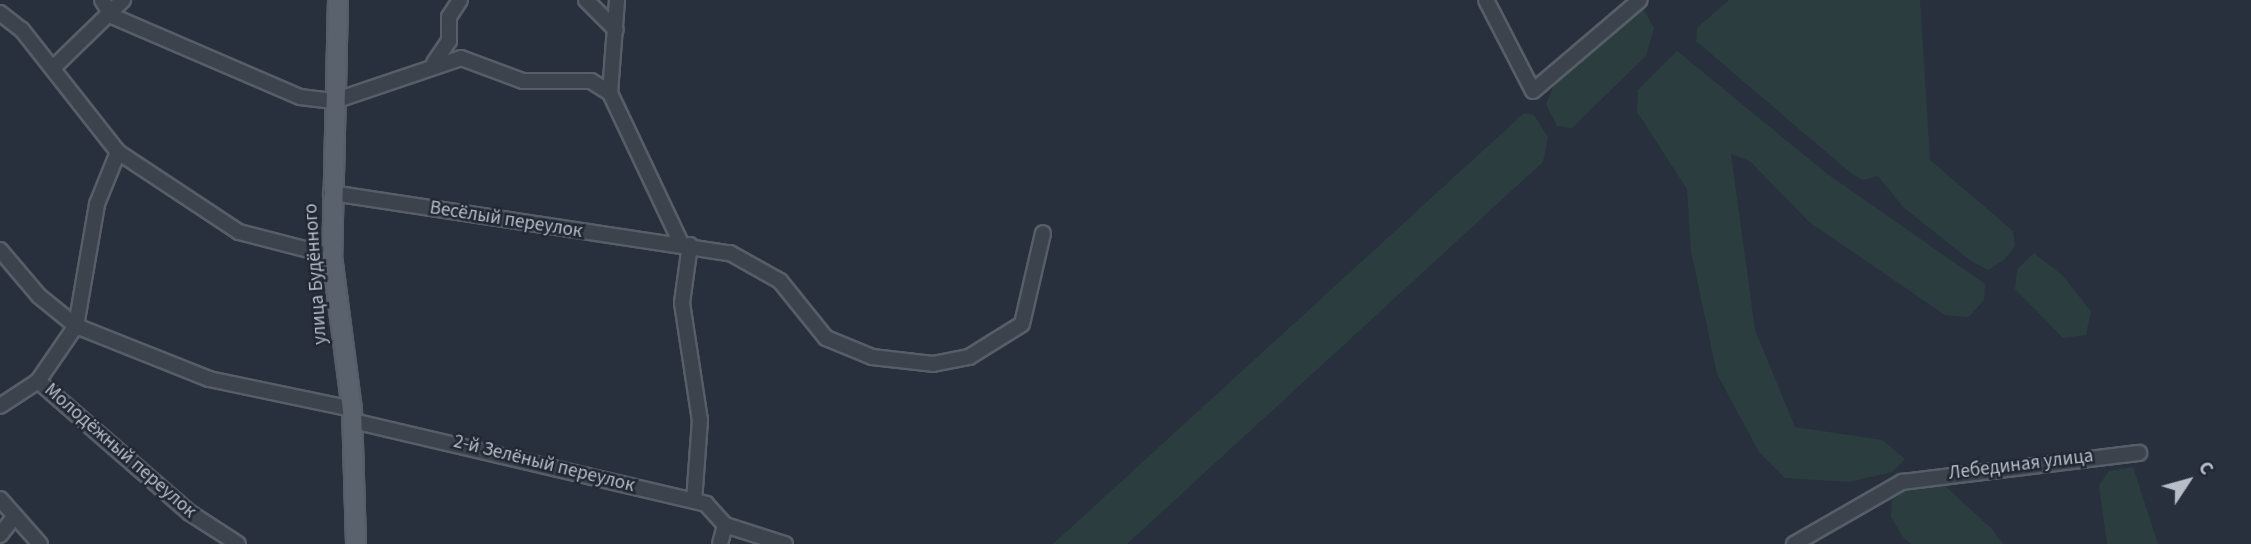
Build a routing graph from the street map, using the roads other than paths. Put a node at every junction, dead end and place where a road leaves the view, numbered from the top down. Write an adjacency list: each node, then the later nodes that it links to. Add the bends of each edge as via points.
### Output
1 (102, 0): 10 (street)
2 (123, 0): 10 (street)
3 (338, 0): 17 (main road, улица Будённого)
4 (460, 0): 13 (street, via 449,17 449,41)
5 (586, 0): 11 (street)
6 (617, 0): 11 (street)
7 (1486, 0): 8 (street, via 1533,91)
8 (1640, 0)
9 (0, 13): 14 (street)
10 (112, 16): 14 (street); 17 (street, via 267,88)
11 (616, 30): 12 (street)
12 (613, 56): 15 (street); 16 (street)
13 (434, 63): 15 (street, via 461,58 523,81); 17 (street)
14 (53, 68): 18 (street)
15 (586, 81): 16 (street)
16 (610, 93): 21 (street)
17 (334, 101): 19 (main road, улица Будённого)
18 (118, 152): 23 (street, via 239,232); 24 (street, via 97,204)
19 (331, 193): 21 (street, Весёлый переулок); 23 (main road, улица Будённого)
20 (1043, 233): 21 (street, Весёлый переулок, via 1023,324 969,357 933,364 873,356 826,338 796,300 752,261)
21 (686, 244): 30 (street, via 682,303 700,419)
22 (0, 250): 24 (street, 2-й Зелёный переулок, via 38,296)
23 (332, 256): 27 (main road, улица Будённого)
24 (76, 326): 25 (street); 27 (street, 2-й Зелёный переулок, via 209,379)
25 (38, 381): 26 (street); 35 (street, Молодёжный переулок, via 190,513)
26 (0, 406)
27 (353, 415): 30 (street, 2-й Зелёный переулок); 36 (main road, улица Будённого)
28 (2139, 453): 39 (street, Лебединая улица, via 1902,482)
29 (0, 499): 31 (street)
30 (694, 500): 32 (street, 2-й Зелёный переулок, via 714,509)
31 (15, 516): 33 (street); 34 (street)
32 (725, 524): 37 (street); 38 (street, 2-й Зелёный переулок)
33 (0, 535)
34 (40, 544)
35 (238, 544)
36 (356, 544)
37 (720, 544)
38 (785, 544)
39 (1794, 544)

